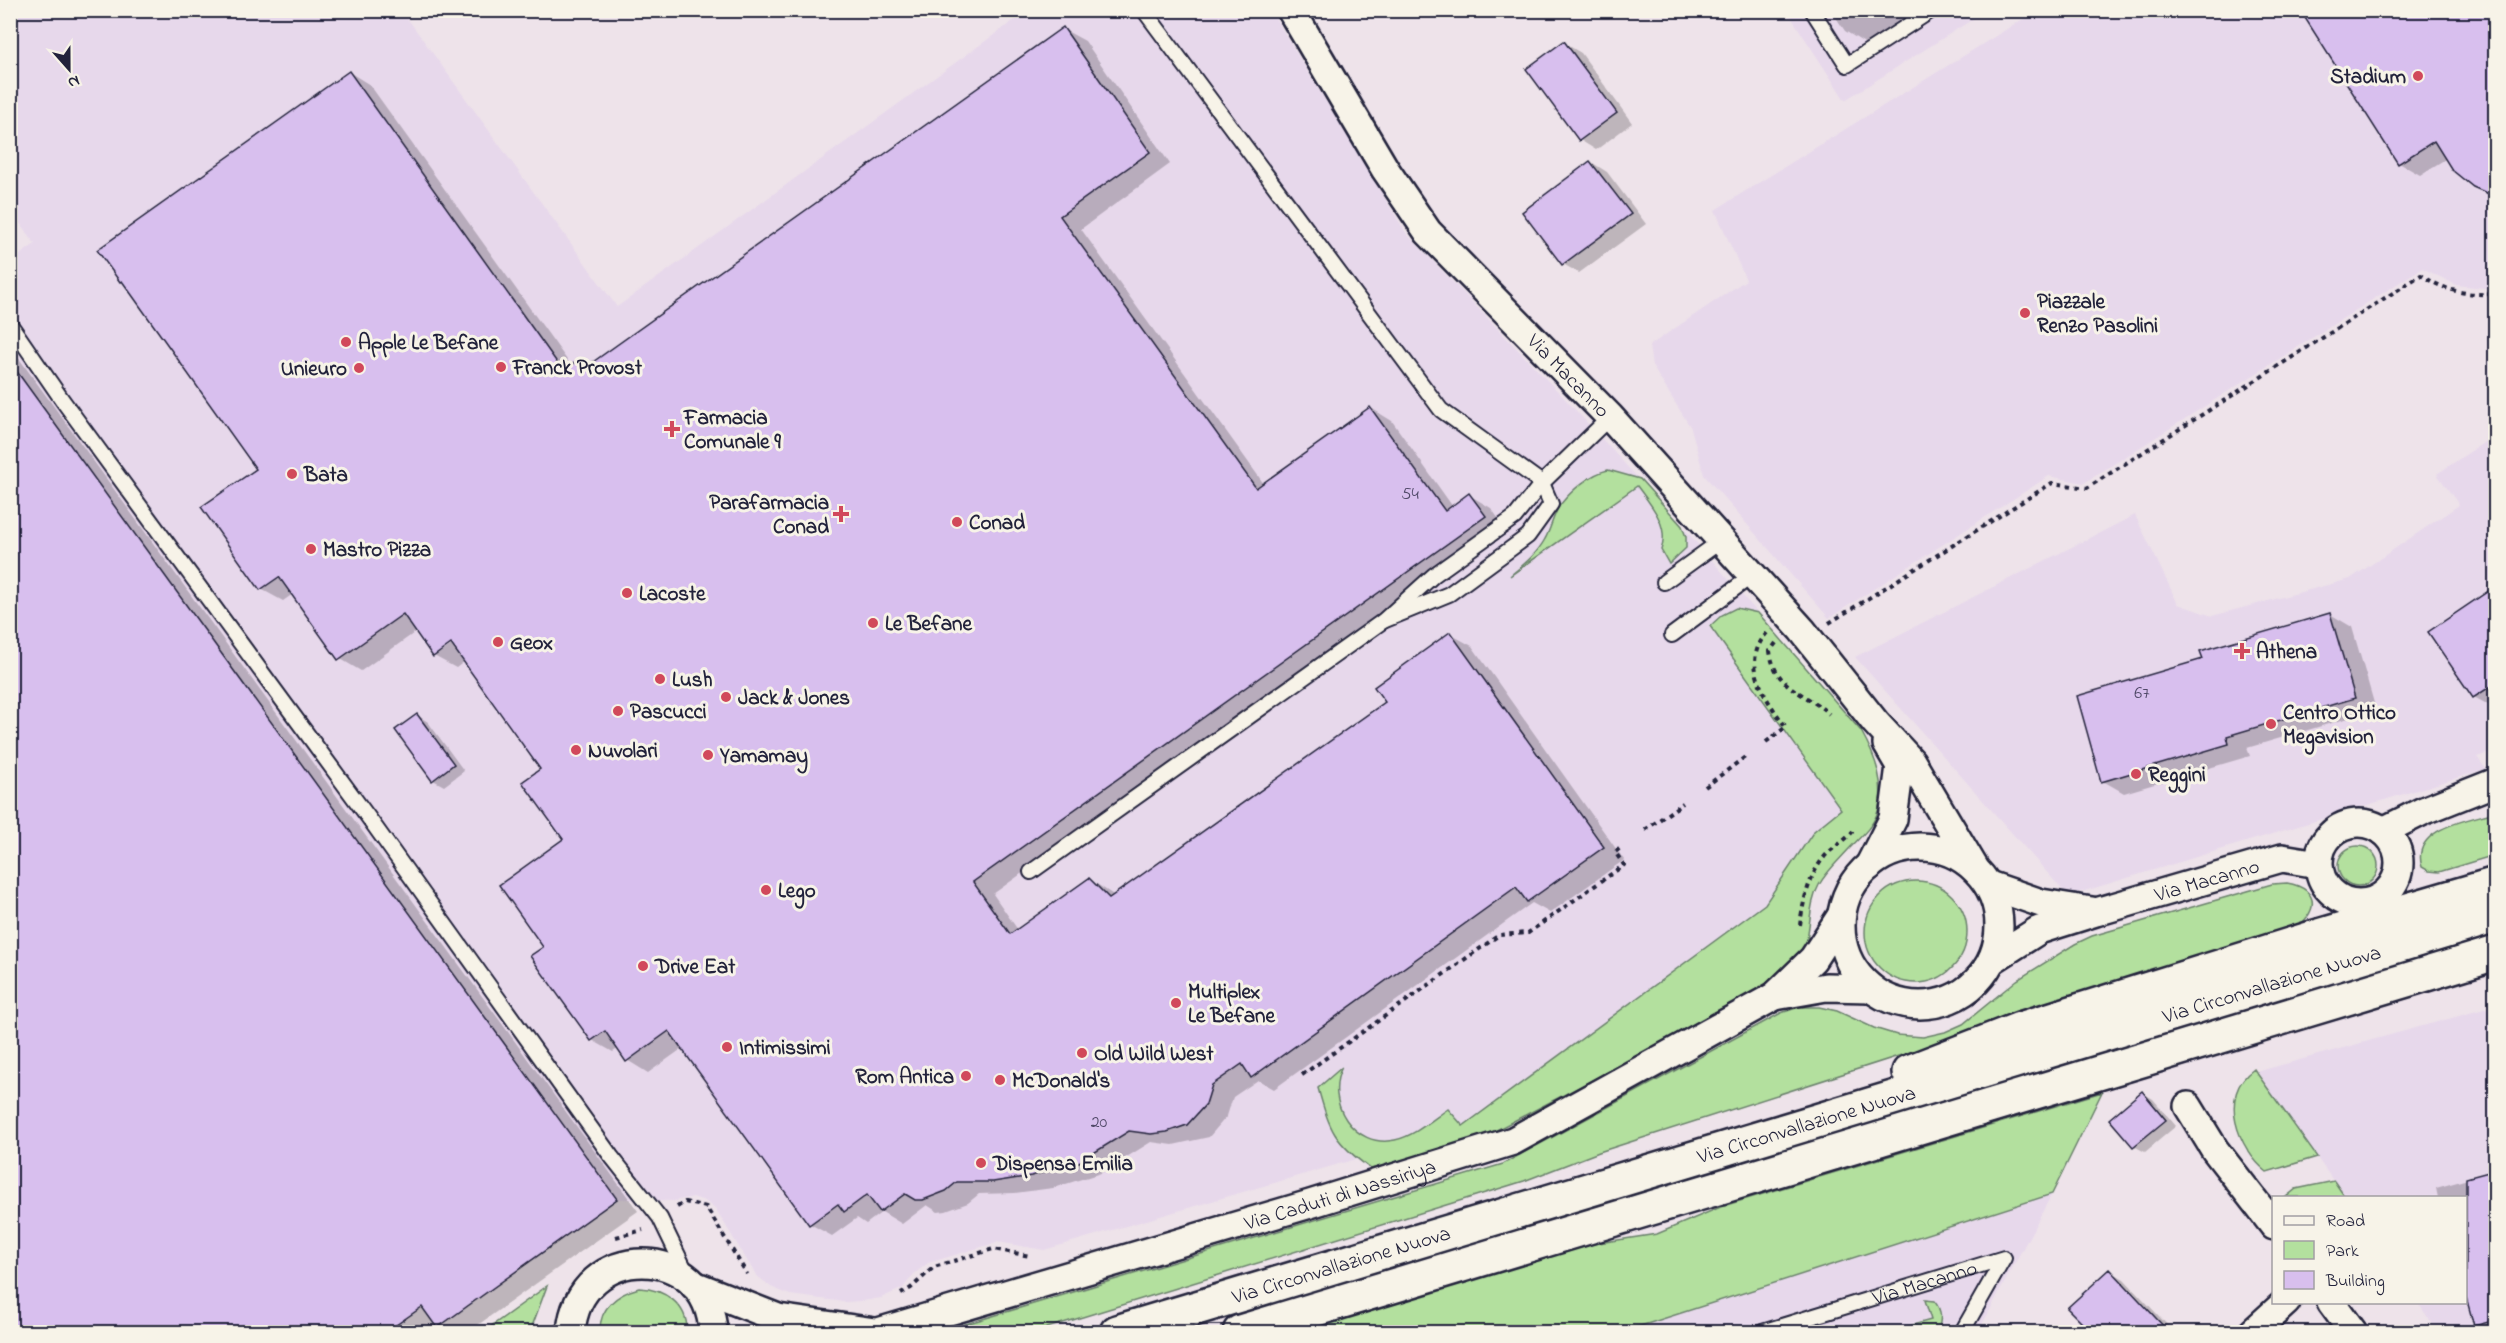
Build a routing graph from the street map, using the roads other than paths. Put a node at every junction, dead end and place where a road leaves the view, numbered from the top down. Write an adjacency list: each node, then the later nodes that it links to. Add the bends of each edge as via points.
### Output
1 (1291, 10): 6 (street, Via Macanno, via 1385,169 1428,232)
2 (1812, 10): 3 (lane, via 1846,65)
3 (1932, 10)
4 (1146, 13): 7 (lane, via 1441,410)
5 (10, 324): 37 (lane, via 611,1156 660,1218)
6 (1610, 417): 7 (lane); 8 (street, Via Macanno)
7 (1542, 483): 11 (lane, via 1515,517 1434,575); 11 (lane, via 1551,504 1528,536 1449,594)
8 (1722, 540): 9 (street, Via Macanno); 10 (lane)
9 (1753, 575): 12 (lane); 13 (street, Via Macanno)
10 (1664, 582)
11 (1383, 621): 18 (lane)
12 (1672, 635)
13 (1875, 722): 17 (street, Via Macanno, via 1900,766 1893,819); 20 (street, Via Macanno, via 1911,761)
14 (2496, 782): 15 (street)
15 (2383, 831): 16 (street, via 2372,825 2348,824 2327,838); 21 (street, via 2397,852 2399,864)
16 (2318, 864): 23 (street, via 2328,889); 24 (street, Via Macanno, via 2282,858)
17 (1869, 866): 20 (street, Via Macanno, via 1899,850 1931,848 1955,855); 25 (street, Via Macanno, via 1851,888)
18 (1031, 872)
19 (2496, 872): 21 (street, via 2425,892)
20 (1981, 876): 24 (street, Via Macanno, via 2041,903); 29 (street, Via Macanno, via 1996,903 1999,937)
21 (2394, 882): 23 (street, via 2366,903)
22 (2496, 884): 27 (main road)
23 (2339, 898): 27 (street, Via Circonvallazione Nuova, via 2328,919)
24 (2096, 912): 29 (street, Via Macanno, via 2039,930)
25 (1841, 916): 32 (street, Via Macanno, via 1843,944 1854,969); 33 (street, Via Caduti di Nassiriya, via 1813,959)
26 (2496, 916): 35 (main road, Via Circonvallazione Nuova)
27 (2309, 939): 35 (main road, via 2020,1029)
28 (2496, 953): 31 (main road, Via Circonvallazione Nuova)
29 (1992, 960): 32 (street, Via Macanno, via 1975,984 1948,1000 1917,1005 1889,999)
30 (2496, 972): 31 (main road)
31 (2404, 981): 44 (main road, Via Circonvallazione Nuova)
32 (1871, 988): 33 (street, Via Caduti di Nassiriya, via 1826,987)
33 (1775, 996): 42 (street, Via Caduti di Nassiriya, via 1513,1141)
34 (2188, 1106): 36 (street, via 2215,1150)
35 (1661, 1168): 43 (main road, Via Circonvallazione Nuova)
36 (2272, 1223)
37 (693, 1283): 40 (street, Via Caduti di Nassiriya, via 671,1268 654,1263 637,1262 611,1269 598,1277 582,1296); 41 (street, via 707,1306); 42 (street, Via Caduti di Nassiriya, via 778,1318)
38 (2284, 1304): 47 (street)
39 (2332, 1304): 48 (street)
40 (571, 1332)
41 (712, 1332)
42 (877, 1332)
43 (1116, 1332)
44 (1240, 1332)
45 (1762, 1332): 46 (lane, Via Macanno, via 2004,1258)
46 (1962, 1332)
47 (2253, 1332)
48 (2353, 1332)

